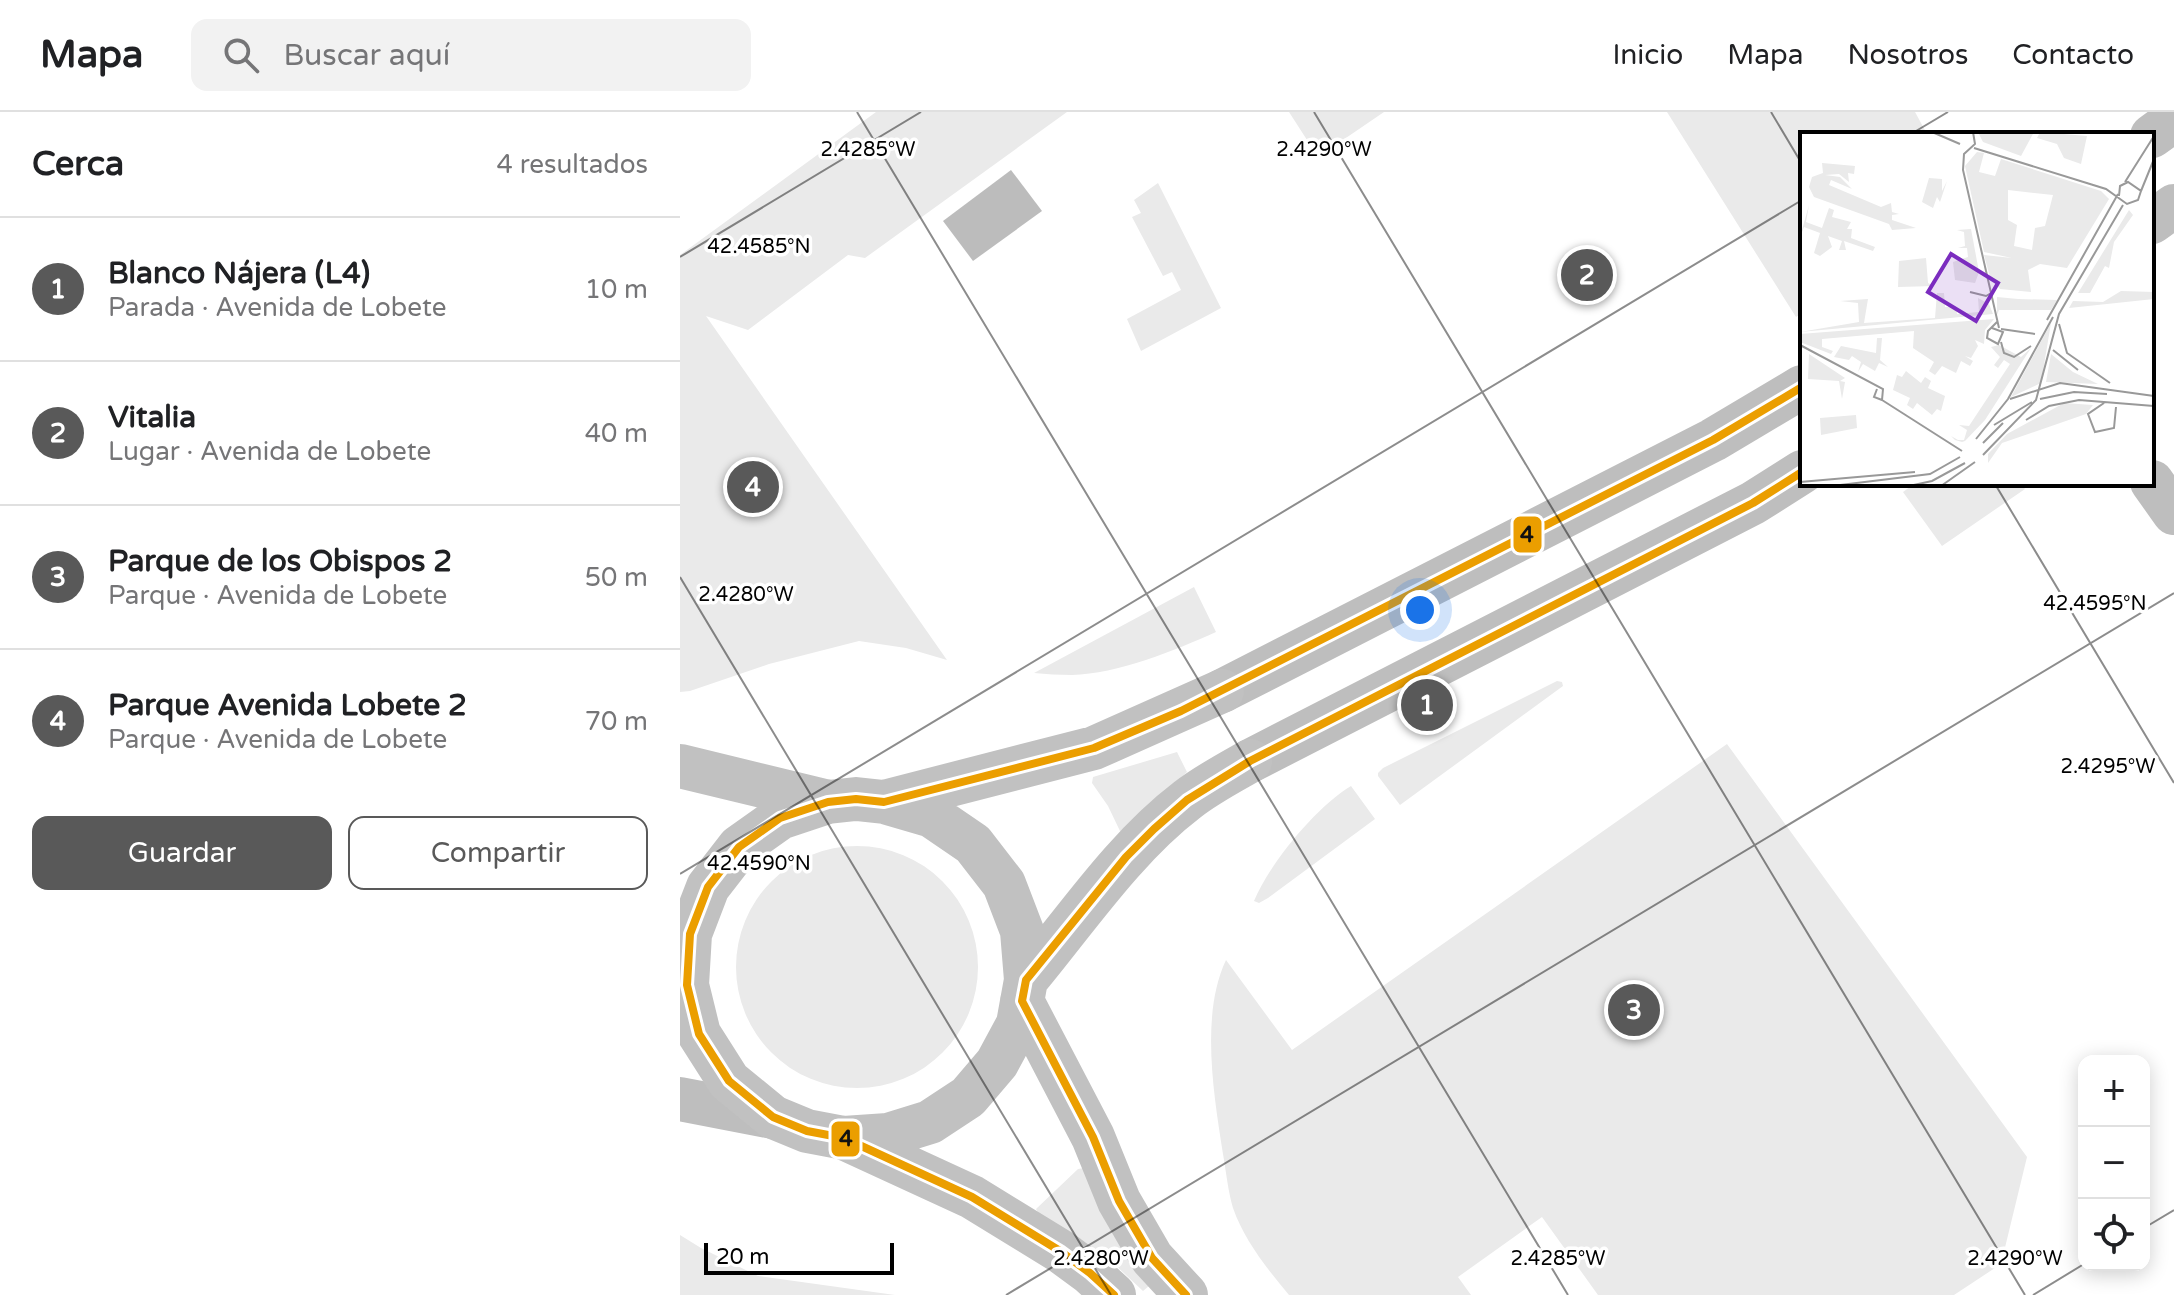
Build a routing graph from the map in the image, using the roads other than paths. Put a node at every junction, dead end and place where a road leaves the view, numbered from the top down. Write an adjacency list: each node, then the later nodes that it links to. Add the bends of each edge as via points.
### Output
1 (2174, 120): 2 (street)
2 (2154, 135)
3 (2174, 206): 4 (street)
4 (2154, 221)
5 (1800, 388): 9 (street, via 1713,440)
6 (1800, 473): 10 (street, via 1753,503)
7 (2154, 485): 8 (street)
8 (2174, 513)
9 (1222, 691): 13 (main road, via 1094,748)
10 (1250, 761): 15 (main road, via 1187,800 1126,857)
11 (680, 766): 12 (main road)
12 (828, 802): 13 (main road); 14 (main road, via 780,818 739,847)
13 (884, 802): 15 (main road, via 932,816 973,844 1004,884 1022,931)
14 (694, 897): 16 (main road, via 687,985)
15 (1024, 991): 19 (main road, via 1018,1024 997,1063 968,1097 930,1122 888,1135); 21 (main road, via 1119,1201 1152,1258)
16 (690, 1019): 18 (main road, via 729,1081)
17 (680, 1099): 18 (street)
18 (773, 1117): 19 (main road)
19 (844, 1138): 20 (main road, via 972,1197 1060,1251)
20 (1114, 1295)
21 (1186, 1295)

